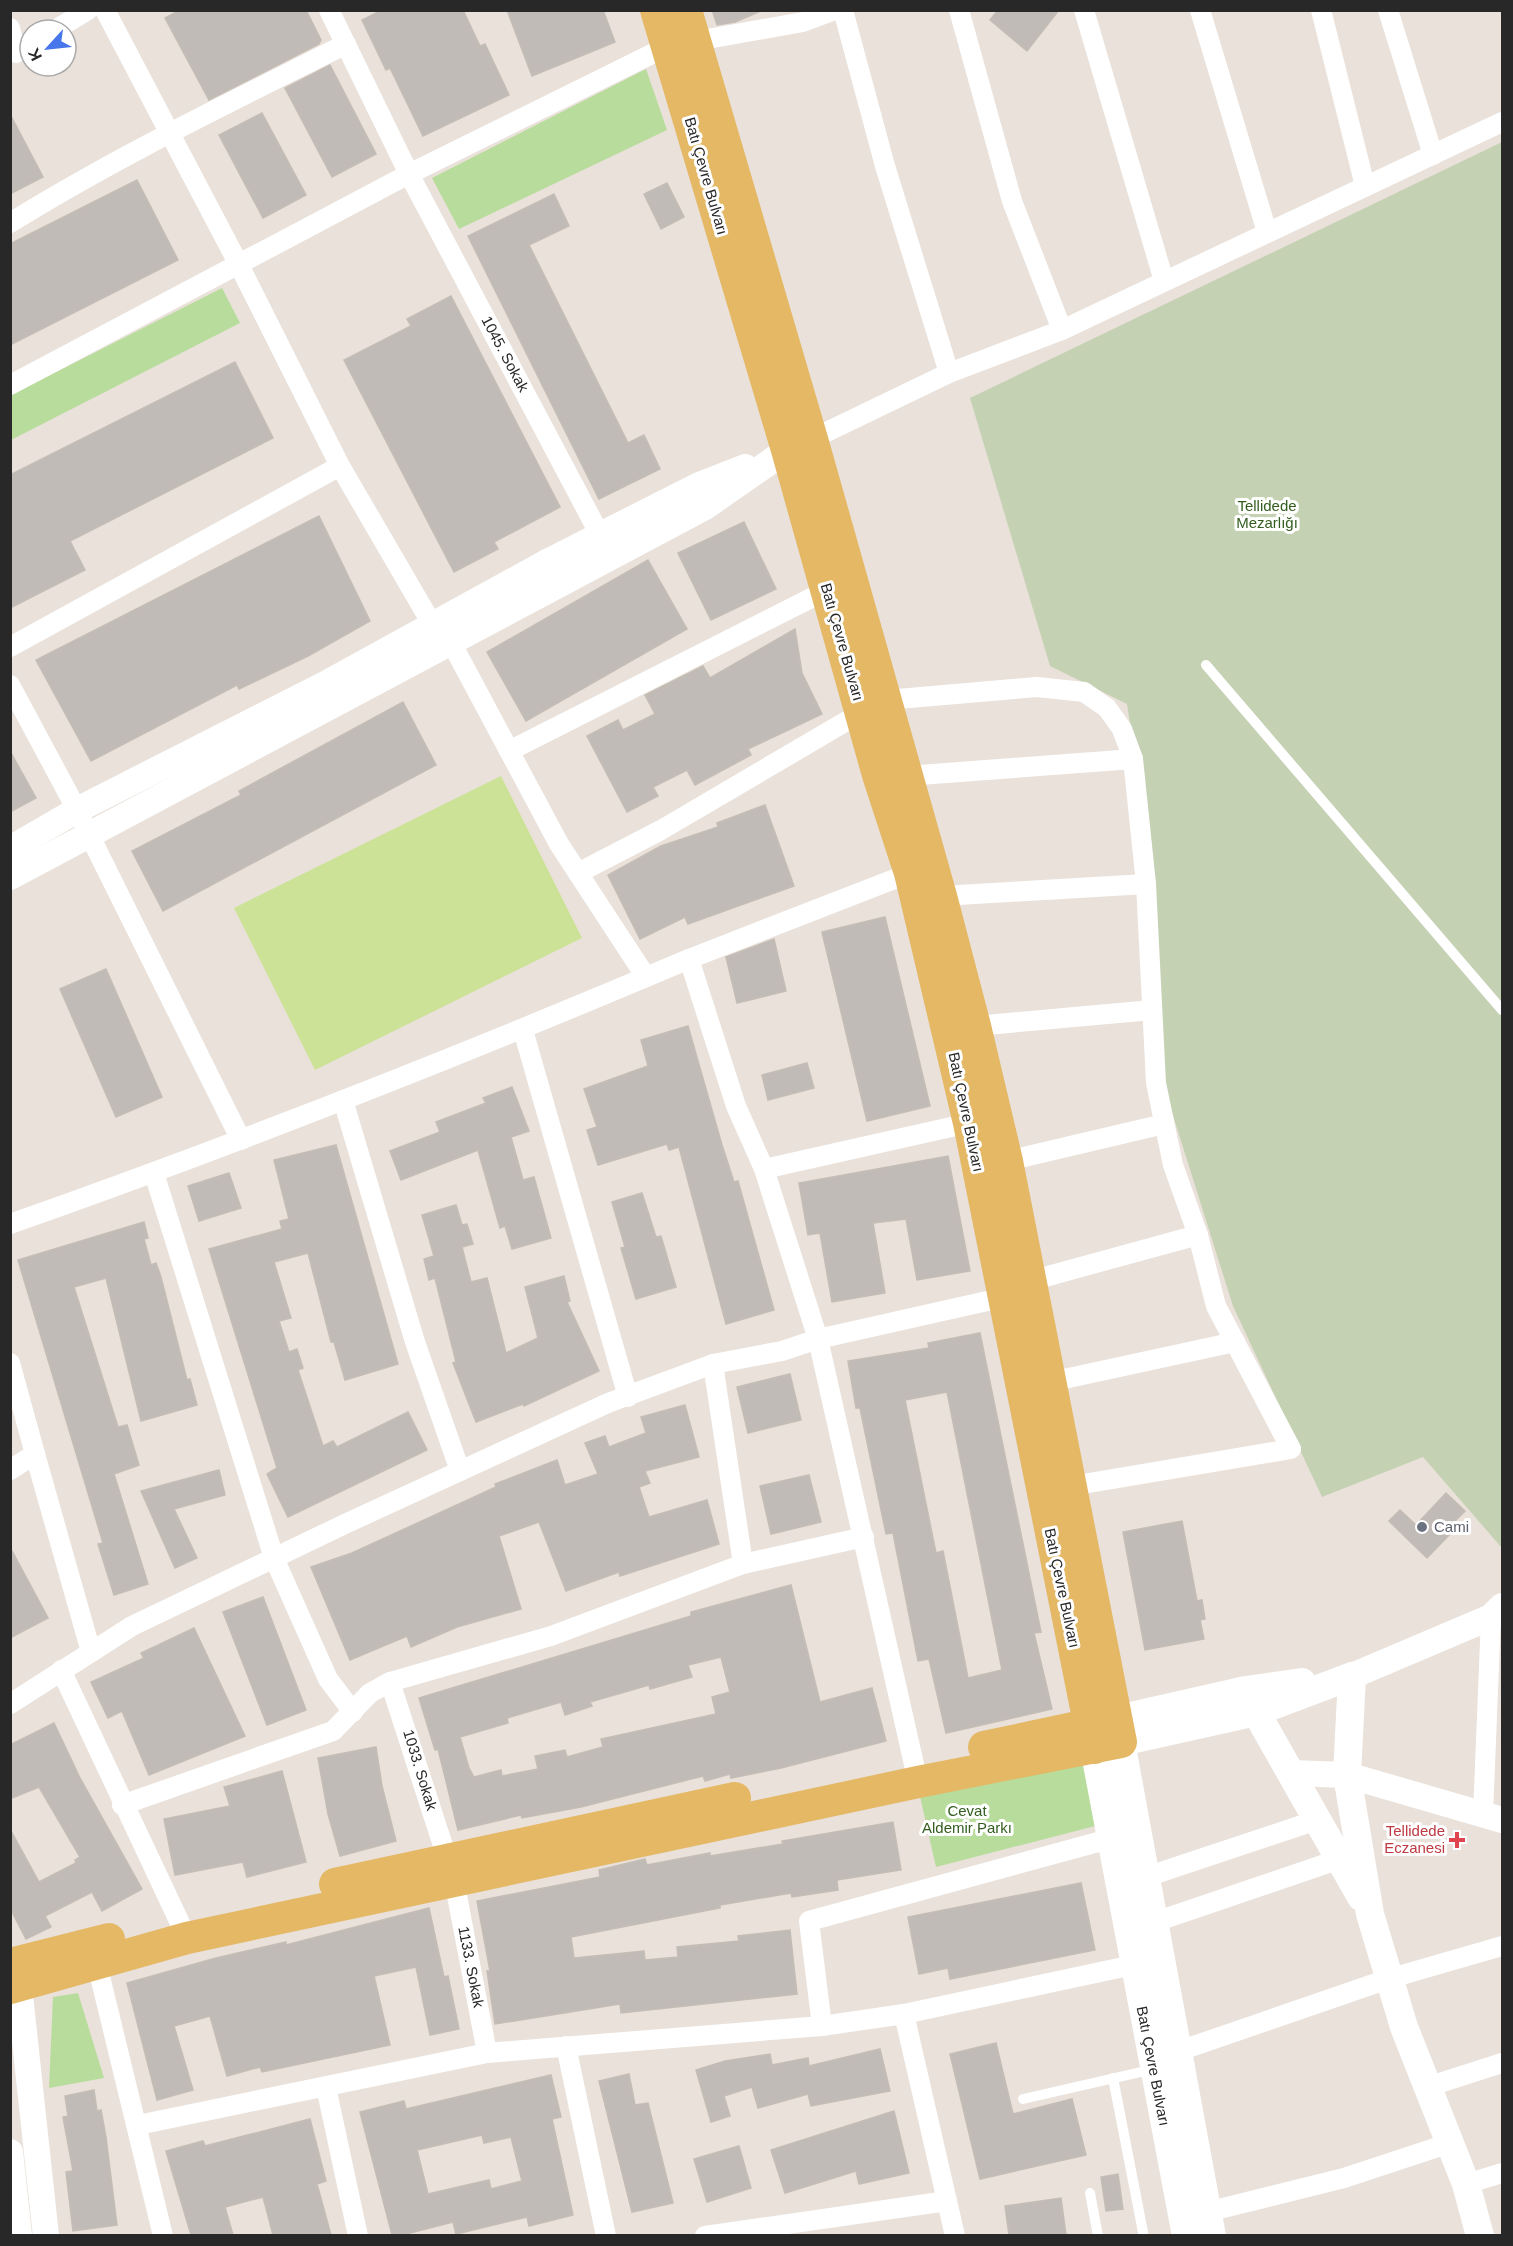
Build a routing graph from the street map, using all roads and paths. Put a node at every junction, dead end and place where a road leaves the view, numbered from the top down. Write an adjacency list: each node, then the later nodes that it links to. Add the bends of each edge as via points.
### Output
1 (88, 10): 13 (street)
2 (105, 10): 19 (street)
3 (329, 10): 15 (street, 1045. Sokak)
4 (656, 10): 16 (main road, Batı Çevre Bulvarı)
5 (686, 10): 16 (main road, Batı Çevre Bulvarı)
6 (835, 10): 16 (street, via 803,22)
7 (843, 10): 28 (street, via 885,166)
8 (959, 10): 27 (street, via 1012,201)
9 (1084, 10): 26 (street)
10 (1200, 10): 24 (street)
11 (1321, 10): 22 (street)
12 (1388, 10): 20 (street)
13 (75, 18)
14 (10, 28): 17 (street)
15 (346, 44): 19 (street); 21 (street, 1045. Sokak)
16 (681, 45): 21 (street); 30 (main road, Batı Çevre Bulvarı)
17 (18, 48)
18 (1503, 122): 20 (street)
19 (168, 134): 23 (street); 25 (street)
20 (1433, 155): 22 (street)
21 (410, 174): 25 (street); 32 (street, 1045. Sokak)
22 (1365, 186): 24 (street)
23 (10, 223)
24 (1266, 232): 26 (street)
25 (238, 263): 29 (street); 31 (street)
26 (1164, 281): 27 (street)
27 (1062, 330): 28 (street)
28 (949, 373): 30 (street)
29 (10, 385)
30 (799, 445): 32 (street, via 699,485); 33 (main road, Batı Çevre Bulvarı); 35 (street, via 705,507); 39 (main road, Batı Çevre Bulvarı)
31 (340, 466): 34 (street); 36 (street)
32 (600, 535): 34 (street)
33 (827, 590): 39 (main road, Batı Çevre Bulvarı); 40 (street)
34 (432, 624): 35 (street); 43 (street, via 329,682)
35 (452, 644): 40 (street); 44 (street)
36 (10, 647)
37 (1206, 665): 54 (lane)
38 (10, 685): 43 (street)
39 (874, 706): 41 (street, via 1037,687 1084,692 1107,708 1122,729); 42 (main road, Batı Çevre Bulvarı); 46 (street, via 661,830); 47 (main road, Batı Çevre Bulvarı)
40 (509, 751): 46 (street)
41 (1133, 759): 42 (street); 49 (street)
42 (906, 776): 50 (main road, Batı Çevre Bulvarı)
43 (77, 810): 44 (street); 45 (street)
44 (89, 836): 48 (street); 60 (street)
45 (10, 849)
46 (578, 873): 52 (street)
47 (910, 873): 50 (street); 51 (street); 58 (main road, Batı Çevre Bulvarı)
48 (10, 877)
49 (1146, 884): 50 (street); 53 (street)
50 (941, 896): 55 (main road, Batı Çevre Bulvarı)
51 (689, 959): 52 (street); 62 (street, via 736,1106)
52 (646, 977): 56 (street)
53 (1152, 1010): 55 (street); 59 (street, via 1156,1083)
54 (1503, 1010)
55 (975, 1026): 61 (main road, Batı Çevre Bulvarı)
56 (523, 1030): 57 (street); 72 (street)
57 (343, 1100): 60 (street); 75 (street, via 415,1342)
58 (969, 1124): 62 (street); 66 (main road, Batı Çevre Bulvarı)
59 (1164, 1124): 61 (street); 65 (street, via 1173,1165)
60 (241, 1140): 63 (street)
61 (1007, 1161): 66 (main road, Batı Çevre Bulvarı)
62 (764, 1169): 67 (street)
63 (154, 1173): 64 (street); 78 (street)
64 (10, 1224)
65 (1198, 1235): 66 (street); 68 (street, via 1216,1306)
66 (1018, 1289): 67 (street); 71 (main road, Batı Çevre Bulvarı); 88 (main road, Batı Çevre Bulvarı)
67 (818, 1339): 70 (street, via 782,1351); 77 (street)
68 (1235, 1342): 71 (street); 76 (street, via 1292,1449)
69 (10, 1363): 73 (street)
70 (713, 1364): 72 (street); 79 (street)
71 (1050, 1382): 76 (main road, Batı Çevre Bulvarı)
72 (628, 1397): 75 (street)
73 (35, 1454): 74 (street); 81 (street)
74 (10, 1470)
75 (460, 1471): 78 (street)
76 (1071, 1486): 88 (main road, Batı Çevre Bulvarı)
77 (864, 1537): 79 (street); 89 (street)
78 (274, 1558): 81 (street, via 132,1626); 87 (street, via 328,1678)
79 (743, 1564): 84 (street, via 551,1636)
80 (1499, 1612): 83 (street); 93 (street)
81 (91, 1652): 82 (street)
82 (61, 1670): 86 (street); 92 (street)
83 (1352, 1676): 85 (main road); 91 (main road)
84 (390, 1682): 87 (street, via 369,1694); 97 (street, 1033. Sokak)
85 (1251, 1701): 88 (main road); 90 (main road)
86 (10, 1704)
87 (353, 1712): 92 (street, via 333,1731)
88 (1106, 1734): 89 (main road); 95 (main road, Batı Çevre Bulvarı); 98 (main road, Batı Çevre Bulvarı)
89 (915, 1772): 97 (main road)
90 (1292, 1773): 91 (street); 94 (main road)
91 (1347, 1775): 93 (street); 99 (main road)
92 (123, 1805): 101 (street)
93 (1493, 1818)
94 (1317, 1820): 96 (main road); 98 (street)
95 (1109, 1839): 104 (main road, Batı Çevre Bulvarı); 108 (street, via 809,1922)
96 (1340, 1859): 99 (main road); 100 (street)
97 (451, 1869): 101 (main road); 111 (street, 1133. Sokak)
98 (1146, 1876): 100 (main road, Batı Çevre Bulvarı)
99 (1370, 1914): 106 (main road)
100 (1155, 1922): 110 (main road, Batı Çevre Bulvarı)
101 (183, 1929): 103 (main road); 105 (main road)
102 (1503, 1946): 106 (street)
103 (98, 1964): 105 (main road); 118 (street)
104 (1133, 1965): 107 (street); 113 (main road, Batı Çevre Bulvarı)
105 (12, 1973): 128 (street)
106 (1388, 1979): 110 (street); 116 (main road)
107 (904, 2014): 108 (street); 124 (street)
108 (822, 2026): 109 (street)
109 (566, 2046): 111 (street); 131 (street)
110 (1179, 2051): 125 (main road, Batı Çevre Bulvarı)
111 (487, 2053): 115 (street)
112 (1503, 2063): 116 (street)
113 (1154, 2069): 114 (lane); 135 (main road, Batı Çevre Bulvarı)
114 (1113, 2078): 117 (lane); 126 (lane)
115 (326, 2087): 118 (street); 130 (street)
116 (1426, 2087): 119 (main road)
117 (1023, 2099)
118 (138, 2125): 129 (street)
119 (1450, 2143): 122 (main road); 125 (street)
120 (10, 2152): 127 (street)
121 (1503, 2173): 122 (street)
122 (1466, 2184): 137 (main road)
123 (1090, 2193): 134 (lane)
124 (947, 2201): 132 (street); 133 (street)
125 (1210, 2224): 136 (street)
126 (1143, 2232)
127 (19, 2235)
128 (46, 2235)
129 (163, 2235)
130 (358, 2235)
131 (606, 2235)
132 (705, 2235)
133 (955, 2235)
134 (1098, 2235)
135 (1186, 2235)
136 (1192, 2235)
137 (1480, 2235)

